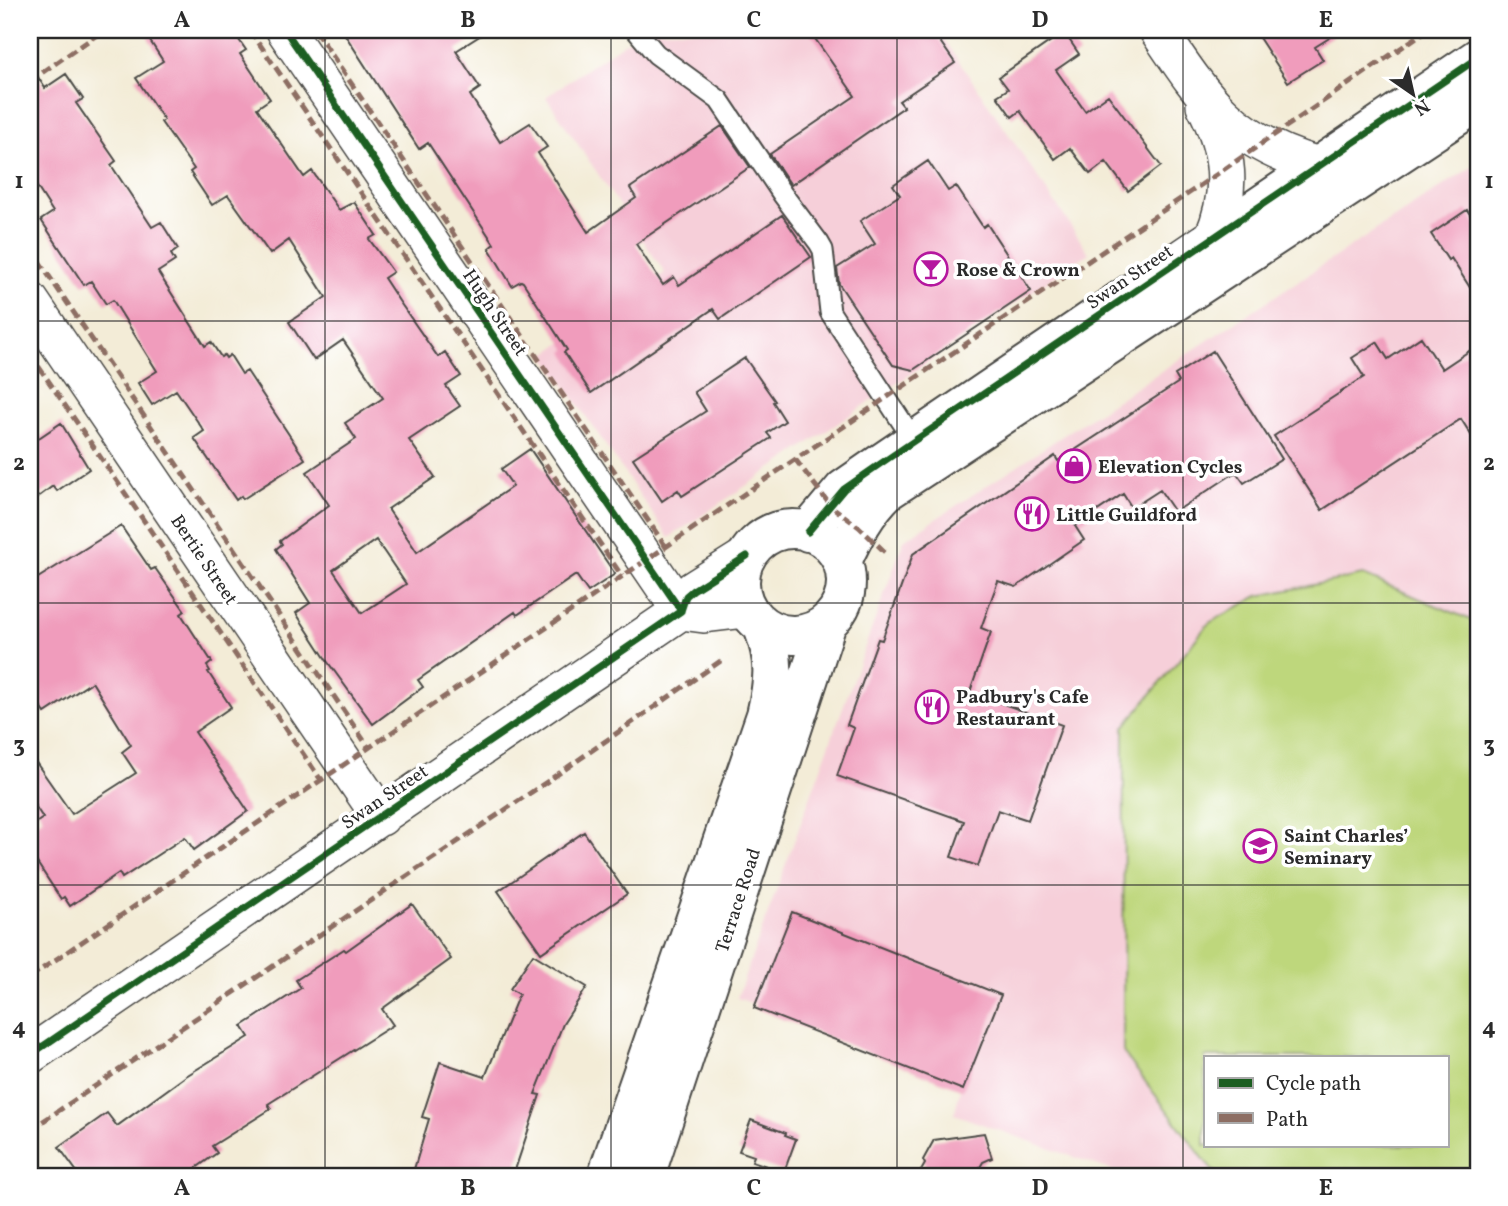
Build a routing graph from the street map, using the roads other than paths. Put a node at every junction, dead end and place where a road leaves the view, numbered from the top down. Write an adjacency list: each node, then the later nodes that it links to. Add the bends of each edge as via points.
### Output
1 (285, 30): 14 (street, Hugh Street)
2 (636, 30): 10 (lane, via 656,54 719,100 819,243 830,312)
3 (1158, 30): 5 (street)
4 (1478, 58): 7 (street, Swan Street)
5 (1195, 85): 7 (street, via 1234,127 1278,153); 8 (street, via 1212,119 1226,169 1225,205)
6 (1478, 102): 10 (street, Swan Street)
7 (1319, 166): 8 (street, Swan Street)
8 (1213, 238): 10 (street, Swan Street)
9 (30, 302): 17 (street, Bertie Street)
10 (921, 452): 11 (street, Swan Street, via 845,489); 13 (street, Swan Street, via 873,504)
11 (808, 531): 12 (street, via 778,531 760,541); 13 (street, via 828,542)
12 (747, 556): 14 (street, Swan Street, via 692,590); 15 (street, via 739,582)
13 (842, 561): 16 (street, via 846,587)
14 (681, 611): 15 (street); 17 (street, Swan Street)
15 (755, 618): 16 (street, via 773,632 796,636); 19 (street, Terrace Road, via 770,645 774,669 766,715)
16 (827, 623): 20 (street, Terrace Road)
17 (381, 817): 18 (street, Swan Street)
18 (30, 1055)
19 (607, 1176)
20 (645, 1176)

